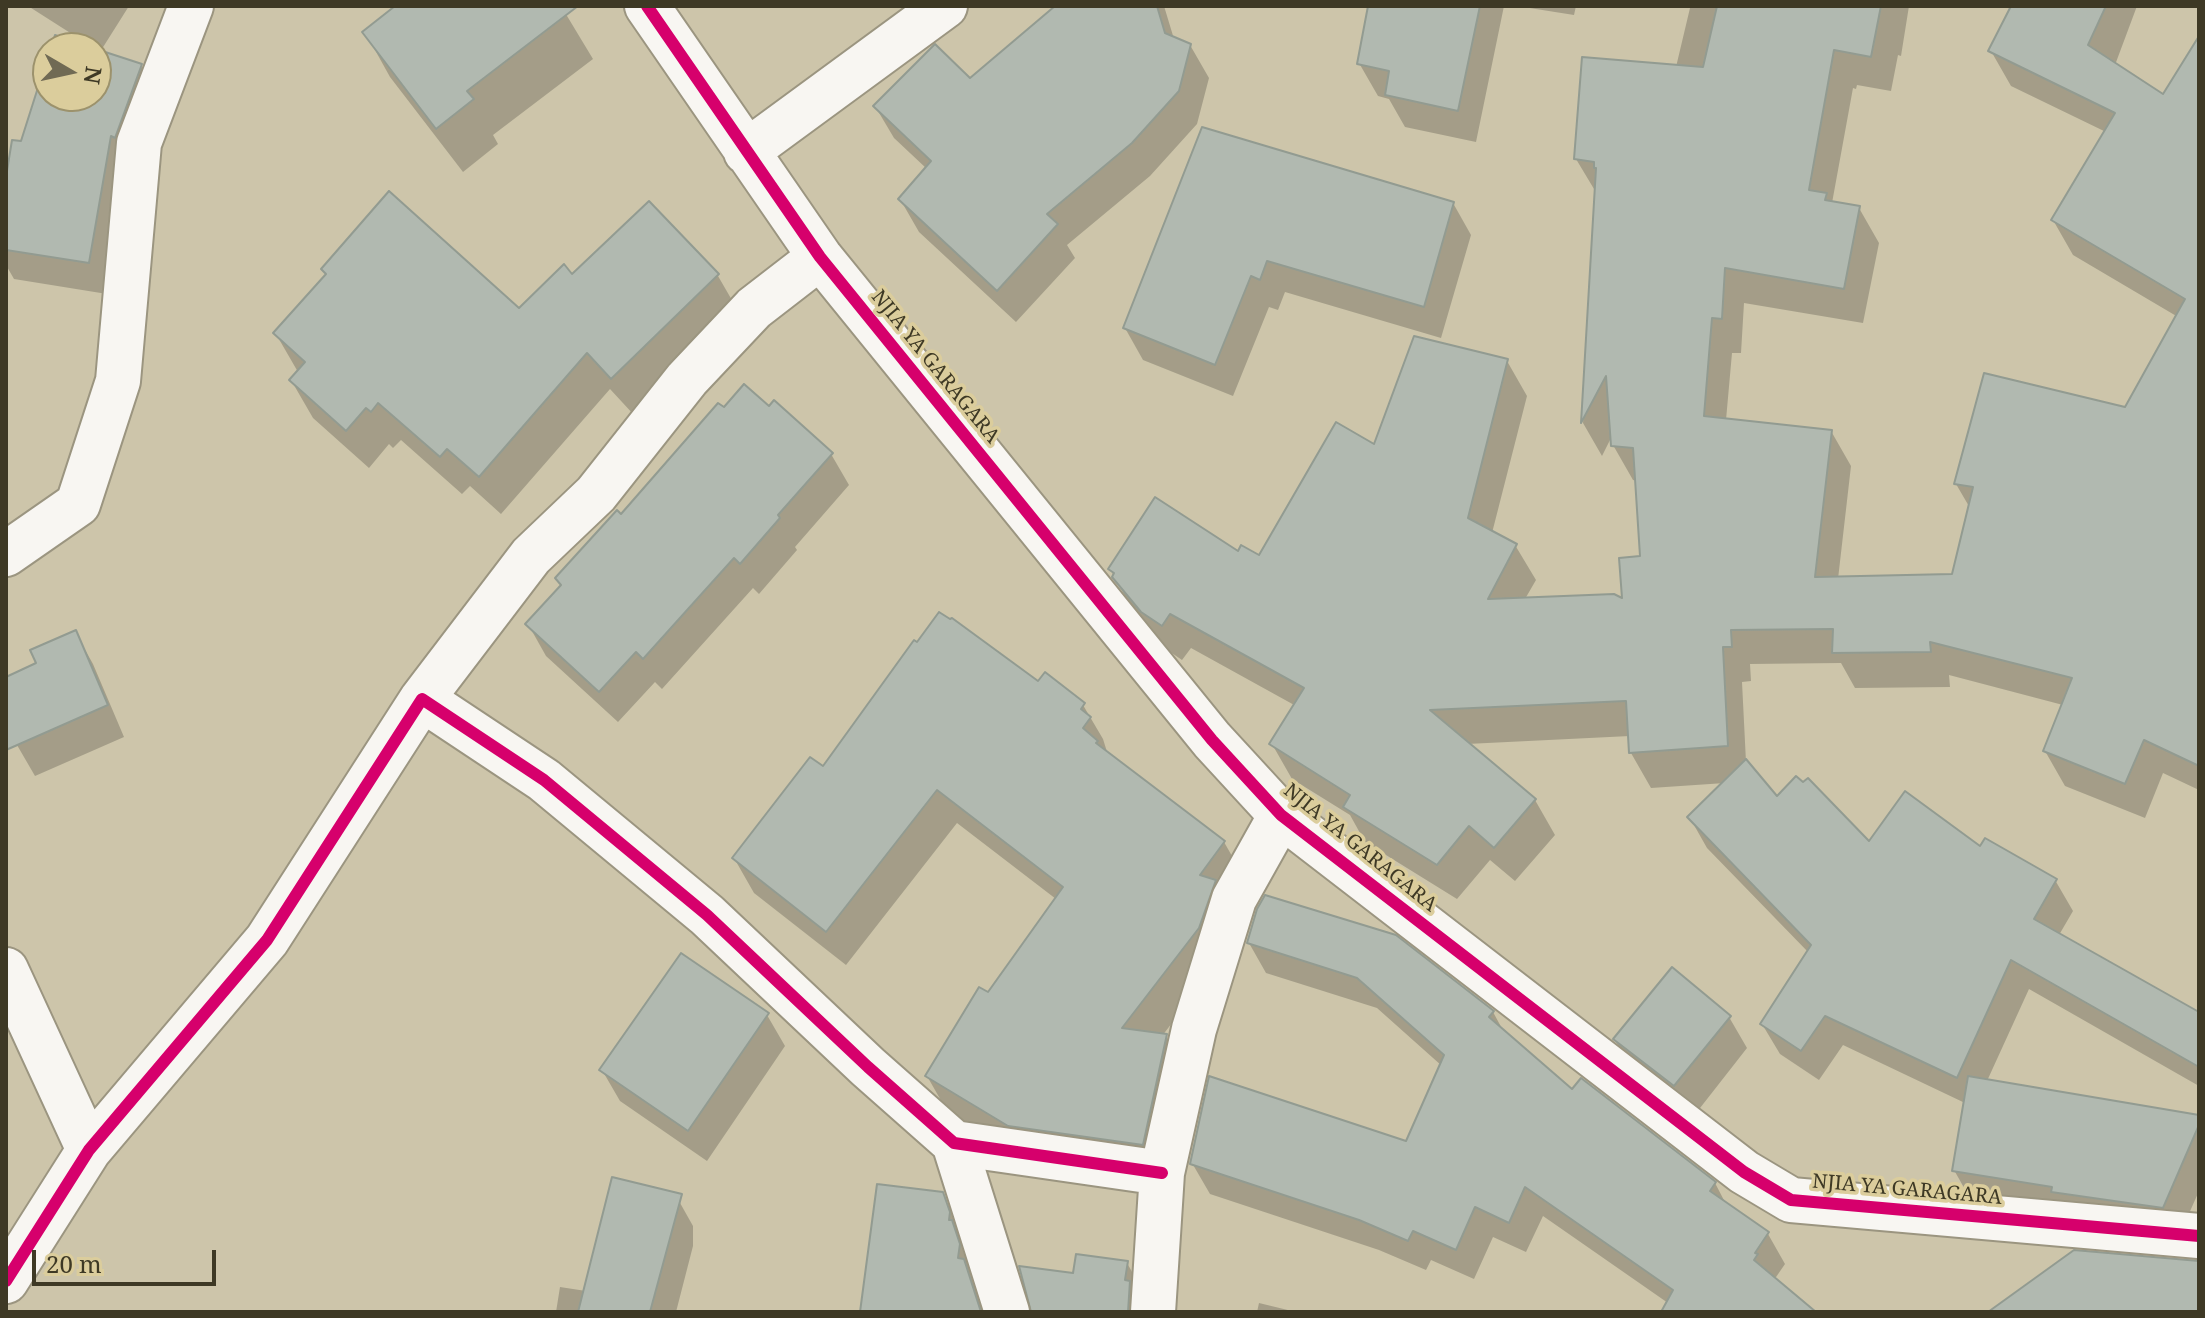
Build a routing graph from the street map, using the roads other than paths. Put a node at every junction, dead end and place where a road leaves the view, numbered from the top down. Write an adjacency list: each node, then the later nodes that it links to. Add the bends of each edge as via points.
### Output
1 (191, 6): 6 (street, via 139,143 118,381 78,504)
2 (647, 6): 4 (street, NJIA YA GARAGARA)
3 (945, 6): 4 (street)
4 (746, 152): 5 (street, NJIA YA GARAGARA)
5 (820, 257): 7 (street, via 754,308 687,379 596,494 531,556); 8 (street, NJIA YA GARAGARA, via 1204,731)
6 (6, 554)
7 (422, 699): 10 (street, via 544,780 707,915); 11 (street, via 267,940)
8 (1281, 815): 12 (street, via 1234,899 1194,1029); 13 (street, NJIA YA GARAGARA, via 1744,1172 1791,1200)
9 (6, 970): 11 (street)
10 (954, 1143): 12 (street); 15 (street)
11 (89, 1150): 14 (street)
12 (1162, 1173): 16 (street)
13 (2199, 1236)
14 (6, 1281)
15 (1007, 1312)
16 (1153, 1312)

